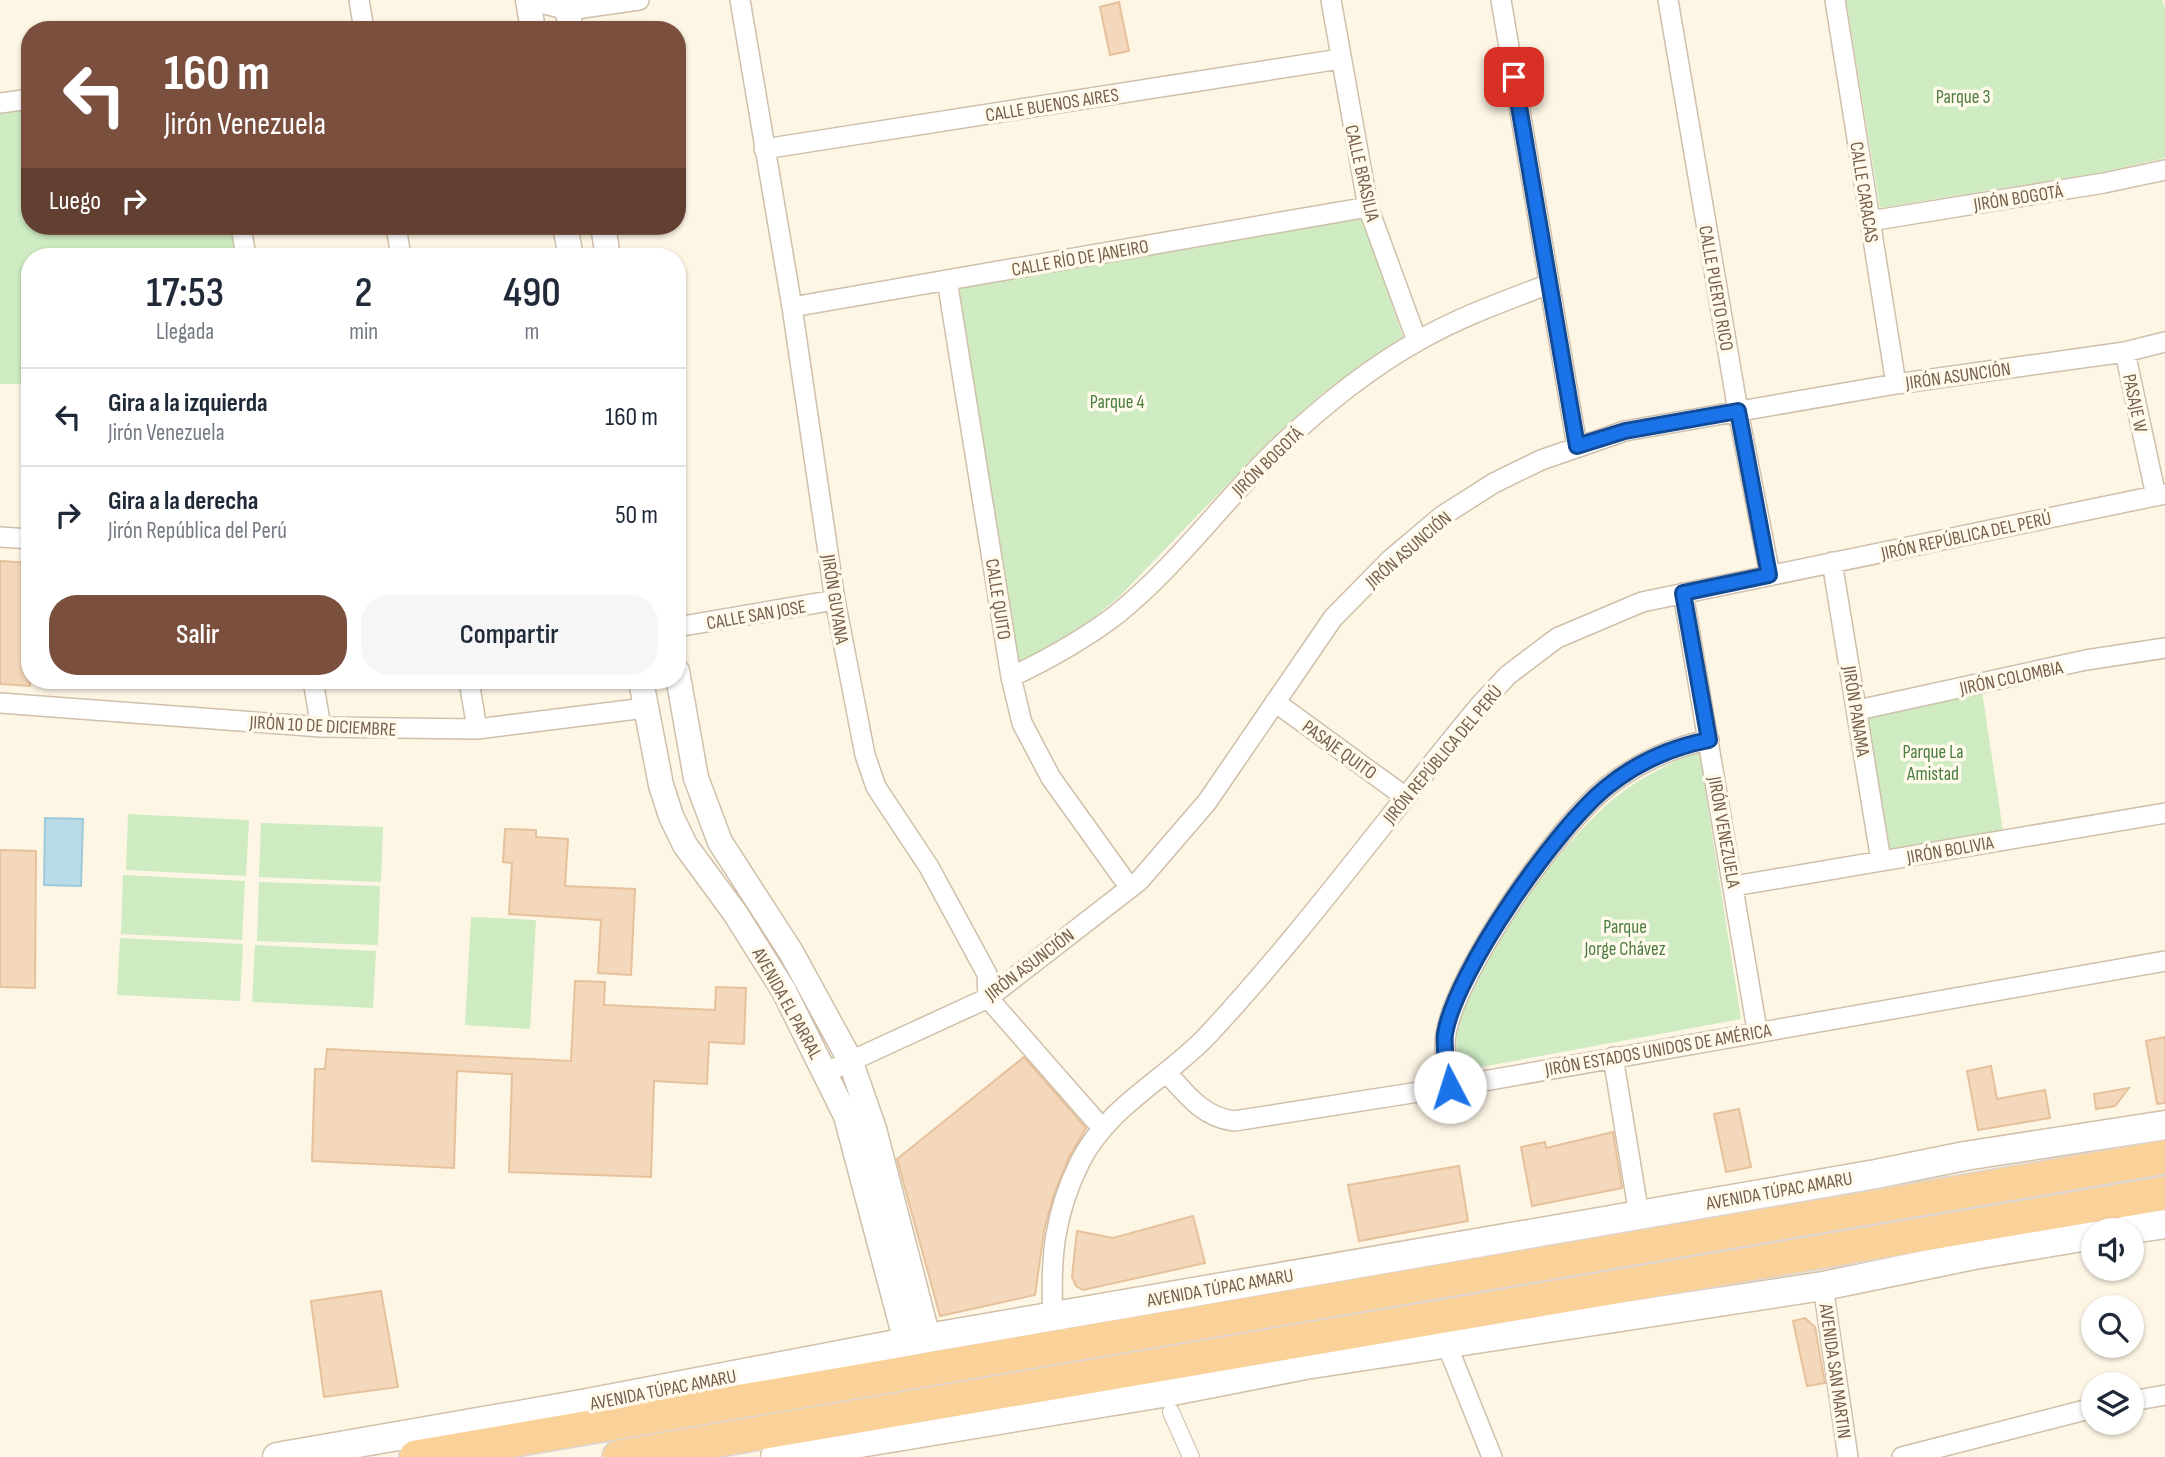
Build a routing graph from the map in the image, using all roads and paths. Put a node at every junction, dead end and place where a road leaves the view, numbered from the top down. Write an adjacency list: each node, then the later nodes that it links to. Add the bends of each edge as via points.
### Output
1 (359, 0): 10 (street)
2 (528, 0): 9 (street); 11 (street)
3 (639, 0): 9 (street)
4 (740, 0): 15 (street, JIRÓN GUYANA)
5 (1331, 0): 12 (street, CALLE BRASILIA)
6 (1501, 0): 20 (street)
7 (1668, 0): 26 (street, CALLE PUERTO RICO)
8 (1835, 0): 18 (street, CALLE CARACAS)
9 (568, 13)
10 (362, 21)
11 (532, 21)
12 (1340, 59): 15 (street, CALLE BUENOS AIRES); 17 (street, CALLE BRASILIA)
13 (21, 100): 14 (street)
14 (0, 103)
15 (764, 149): 21 (street, JIRÓN GUYANA)
16 (2165, 170): 18 (street, JIRÓN BOGOTÁ)
17 (1368, 207): 19 (street, CALLE RÍO DE JANEIRO); 22 (street, CALLE BRASILIA)
18 (1870, 221): 25 (street, CALLE CARACAS)
19 (947, 280): 21 (street, CALLE RÍO DE JANEIRO); 37 (street, CALLE QUITO)
20 (1549, 284): 22 (street, JIRÓN BOGOTÁ); 27 (street)
21 (792, 307): 34 (street, JIRÓN GUYANA)
22 (1417, 341): 37 (street, JIRÓN BOGOTÁ, via 1331,401 1279,447 1117,613 1068,650)
23 (2165, 342): 24 (street, JIRÓN ASUNCIÓN)
24 (2125, 352): 25 (street, JIRÓN ASUNCIÓN); 28 (street, PASAJE W)
25 (1896, 384): 26 (street, JIRÓN ASUNCIÓN)
26 (1738, 411): 27 (street, JIRÓN ASUNCIÓN, via 1625,431); 32 (street, CALLE PUERTO RICO)
27 (1577, 446): 42 (street, JIRÓN ASUNCIÓN, via 1494,483 1442,516 1333,618)
28 (2161, 495): 31 (street, JIRÓN REPÚBLICA DEL PERÚ)
29 (0, 537): 30 (street)
30 (21, 538)
31 (1832, 562): 32 (street, JIRÓN REPÚBLICA DEL PERÚ); 45 (street, JIRÓN PANAMA)
32 (1769, 575): 33 (street, JIRÓN REPÚBLICA DEL PERÚ)
33 (1683, 593): 48 (street, JIRÓN VENEZUELA); 49 (street, JIRÓN REPÚBLICA DEL PERÚ, via 1642,602 1557,638 1508,676)
34 (835, 600): 35 (street, CALLE SAN JOSE); 55 (street, JIRÓN GUYANA, via 858,725 876,787 929,867 976,953 987,974)
35 (686, 625)
36 (2165, 648): 45 (street, JIRÓN COLOMBIA, via 2086,660)
37 (1012, 677): 53 (street, CALLE QUITO, via 1023,723 1051,778)
38 (314, 689): 46 (street)
39 (470, 689): 47 (street)
40 (642, 689): 44 (street, AVENIDA EL PARRAL)
41 (680, 689): 58 (street, AVENIDA EL PARRAL, via 696,778 720,842 792,952)
42 (1275, 702): 49 (street, PASAJE QUITO); 53 (street, JIRÓN ASUNCIÓN, via 1207,802)
43 (0, 703): 46 (street, JIRÓN 10 DE DICIEMBRE)
44 (645, 708): 47 (street, JIRÓN 10 DE DICIEMBRE); 59 (street, AVENIDA EL PARRAL, via 661,785 680,835 785,991)
45 (1858, 710): 51 (street, JIRÓN PANAMA)
46 (321, 727): 47 (street, JIRÓN 10 DE DICIEMBRE)
47 (477, 729)
48 (1709, 740): 52 (street, JIRÓN VENEZUELA); 61 (street, via 1678,746 1606,787 1559,840 1481,947 1457,993 1445,1035)
49 (1404, 796): 60 (street, JIRÓN REPÚBLICA DEL PERÚ, via 1253,985)
50 (2165, 813): 51 (street, JIRÓN BOLIVIA)
51 (1881, 861): 52 (street, JIRÓN BOLIVIA)
52 (1734, 886): 56 (street, JIRÓN VENEZUELA)
53 (1130, 888): 55 (street, JIRÓN ASUNCIÓN)
54 (2165, 961): 56 (street, JIRÓN ESTADOS UNIDOS DE AMÉRICA)
55 (988, 998): 58 (street, JIRÓN ASUNCIÓN); 63 (street)
56 (1757, 1030): 57 (street, JIRÓN ESTADOS UNIDOS DE AMÉRICA)
57 (1613, 1057): 61 (street, JIRÓN ESTADOS UNIDOS DE AMÉRICA); 66 (street)
58 (850, 1060): 59 (street, JIRÓN ASUNCIÓN); 72 (street, AVENIDA EL PARRAL, via 874,1129)
59 (827, 1072): 72 (street, AVENIDA EL PARRAL, via 846,1116)
60 (1167, 1073): 61 (street, JIRÓN ESTADOS UNIDOS DE AMÉRICA, via 1195,1105 1218,1119 1234,1121); 63 (street, JIRÓN REPÚBLICA DEL PERÚ)
61 (1450, 1087)
62 (2165, 1125): 66 (main road, AVENIDA TÚPAC AMARU)
63 (1101, 1127): 71 (street, JIRÓN REPÚBLICA DEL PERÚ, via 1062,1206 1052,1248)
64 (2165, 1157): 79 (highway, AVENIDA TÚPAC AMARU)
65 (2165, 1193): 80 (highway)
66 (1639, 1214): 71 (main road, AVENIDA TÚPAC AMARU)
67 (2165, 1224): 68 (main road)
68 (2144, 1227)
69 (2081, 1238): 70 (main road)
70 (1823, 1286): 73 (main road); 84 (street, AVENIDA SAN MARTIN)
71 (1053, 1316): 72 (main road, AVENIDA TÚPAC AMARU)
72 (917, 1340): 78 (main road, AVENIDA TÚPAC AMARU)
73 (1447, 1345): 81 (main road, via 1305,1364 1150,1395); 83 (street)
74 (2165, 1395): 75 (street)
75 (2144, 1399)
76 (2081, 1411): 85 (street)
77 (1171, 1412): 82 (street)
78 (277, 1457)
79 (416, 1457)
80 (619, 1457)
81 (775, 1457)
82 (1191, 1457)
83 (1492, 1457)
84 (1848, 1457)
85 (1902, 1457)

